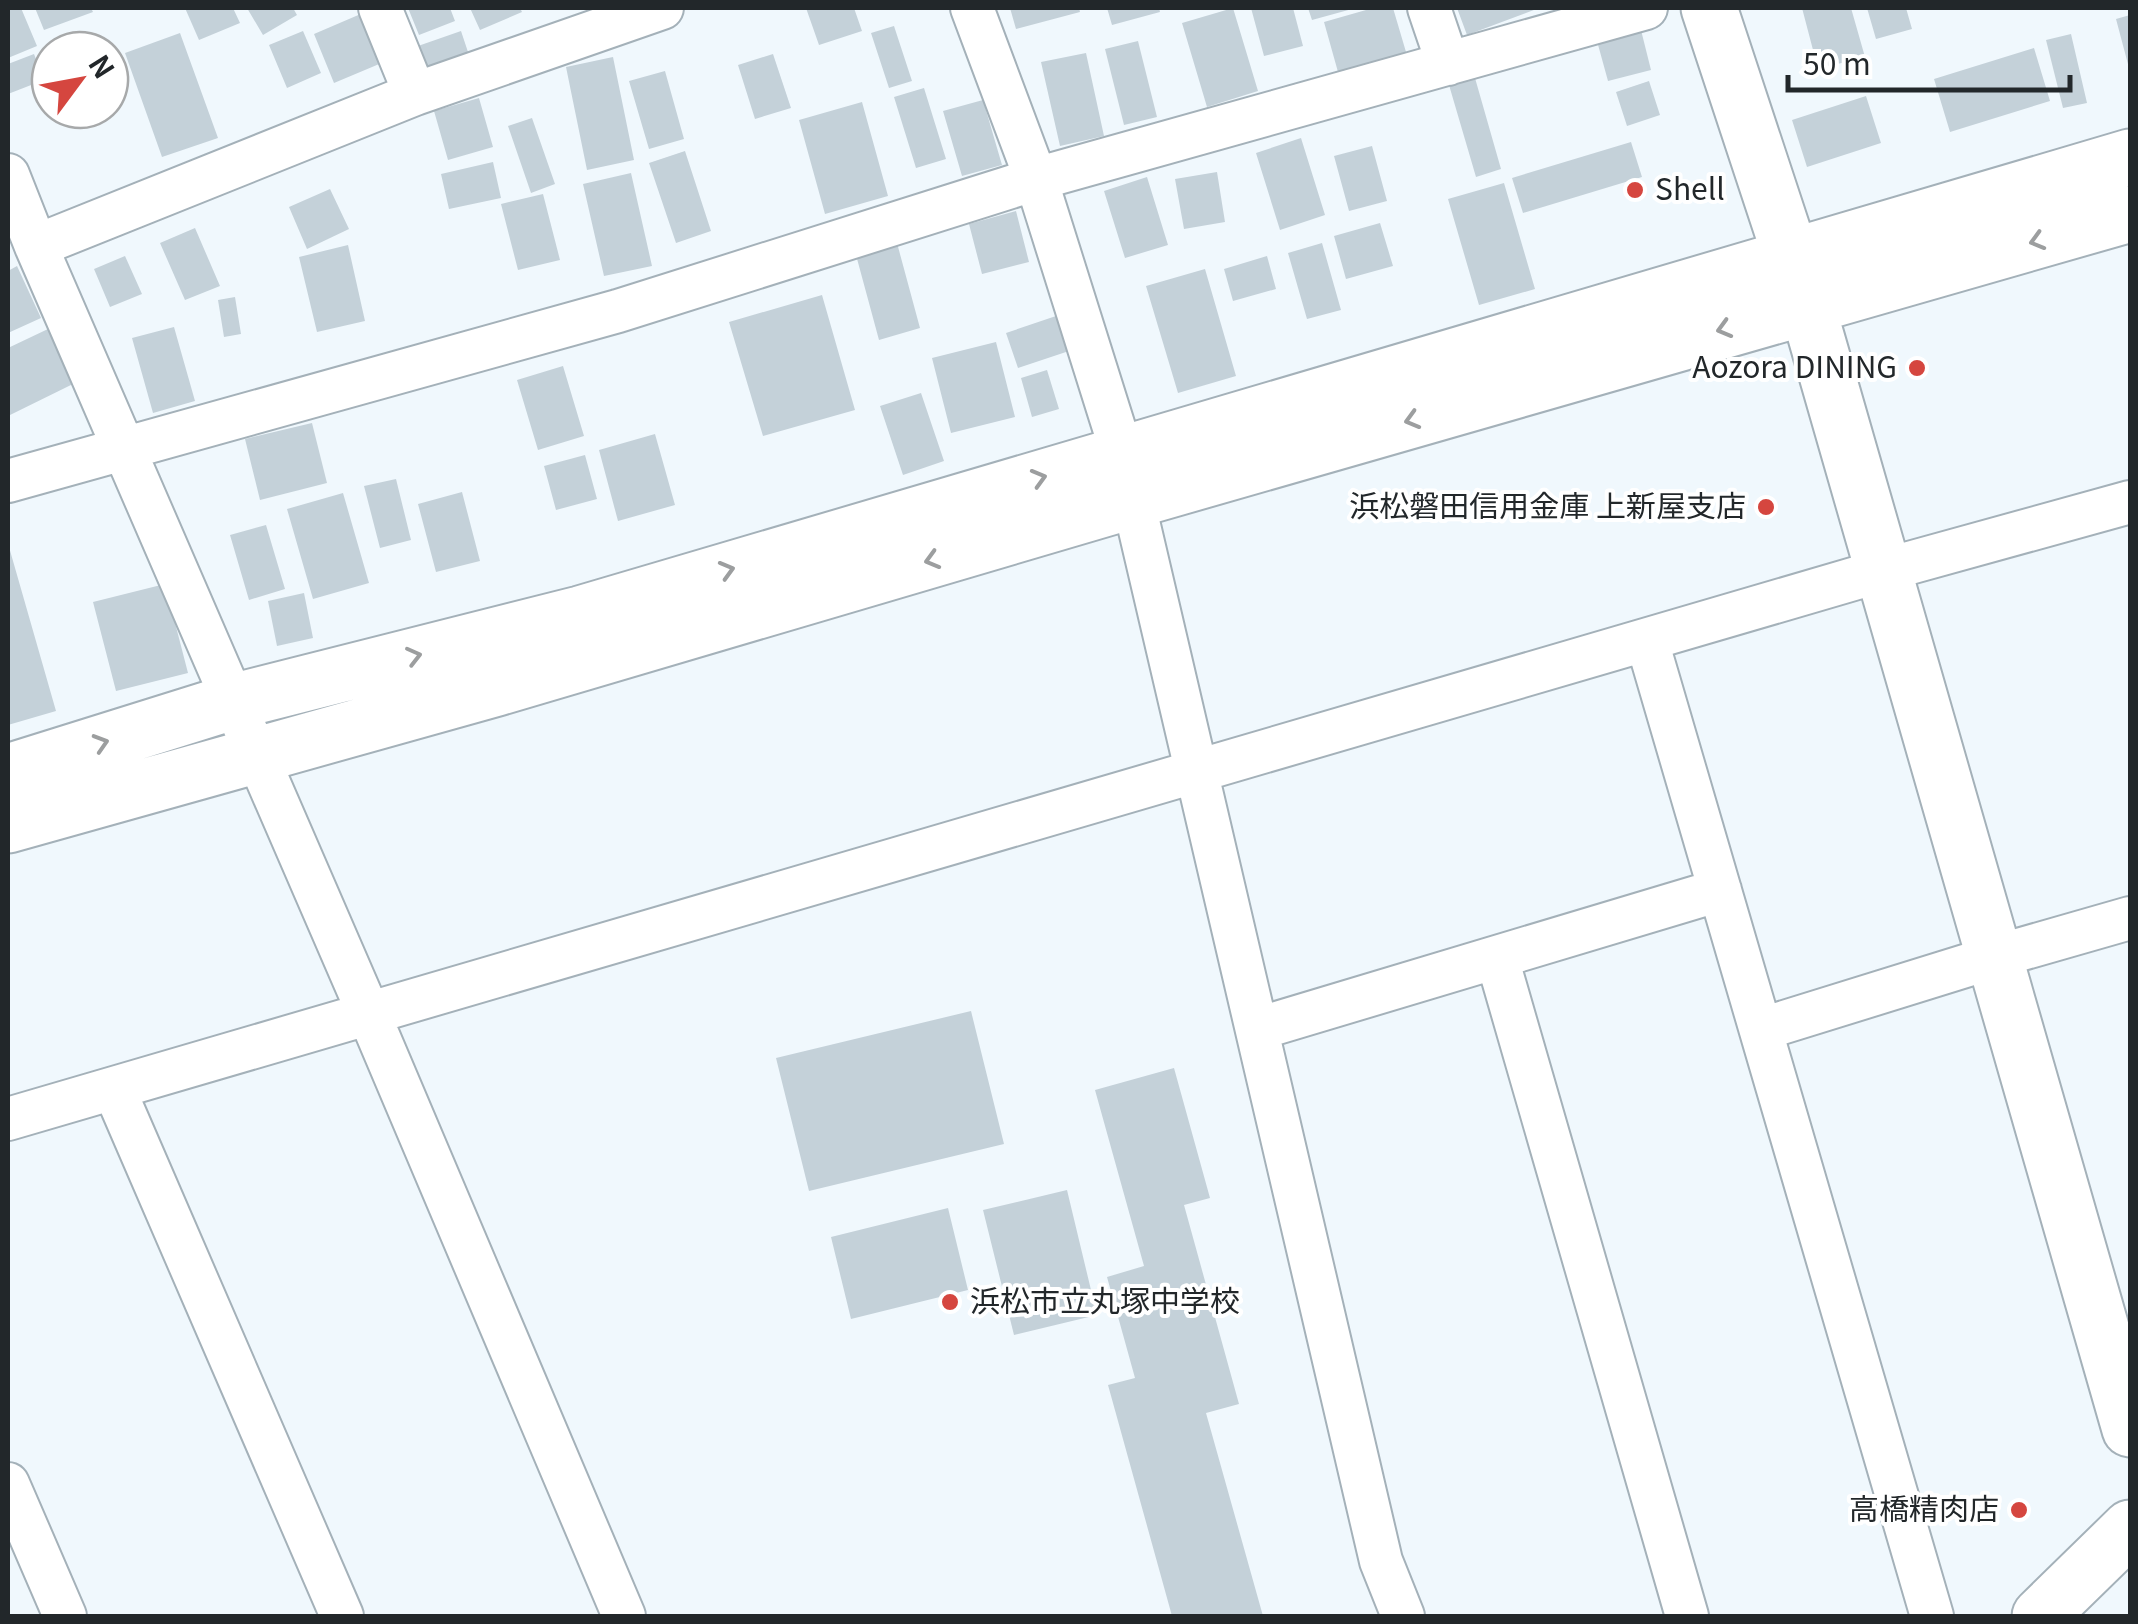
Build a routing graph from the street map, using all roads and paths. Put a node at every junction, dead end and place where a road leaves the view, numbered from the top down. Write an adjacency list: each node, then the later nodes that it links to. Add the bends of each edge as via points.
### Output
1 (380, 8): 8 (street)
2 (662, 8): 8 (street)
3 (972, 8): 11 (street)
4 (1429, 8): 7 (street)
5 (1646, 8): 7 (street)
6 (1709, 8): 14 (street)
7 (1448, 64): 11 (street)
8 (416, 94): 13 (street)
9 (2130, 158): 14 (street)
10 (8, 175): 13 (street)
11 (1036, 179): 15 (street, via 618,311); 16 (street)
12 (2130, 214): 14 (street, one-way to 14)
13 (36, 246): 15 (street)
14 (1798, 280): 16 (street); 19 (street)
15 (122, 448): 17 (street); 21 (street)
16 (1128, 477): 21 (street, one-way to 16); 22 (street, one-way to 22, via 497,688); 23 (street)
17 (8, 480)
18 (2130, 502): 19 (street)
19 (1884, 570): 20 (street); 28 (street)
20 (1647, 641): 23 (street); 26 (street)
21 (232, 702): 22 (street); 24 (street, one-way to 21)
22 (254, 756): 25 (street); 30 (street)
23 (1196, 770): 30 (street); 31 (street)
24 (8, 772)
25 (8, 825)
26 (1720, 890): 29 (street); 32 (street)
27 (2130, 918): 28 (street)
28 (1994, 956): 32 (street); 35 (street)
29 (1496, 958): 31 (street); 42 (street)
30 (368, 1012): 33 (street); 40 (street)
31 (1258, 1029): 41 (street, via 1381,1561)
32 (1762, 1029): 43 (street)
33 (114, 1089): 34 (street); 39 (street)
34 (8, 1119)
35 (2130, 1429)
36 (8, 1484): 38 (street)
37 (2130, 1528): 44 (street)
38 (65, 1616)
39 (342, 1616)
40 (624, 1616)
41 (1403, 1616)
42 (1688, 1616)
43 (1932, 1616)
44 (2040, 1616)

